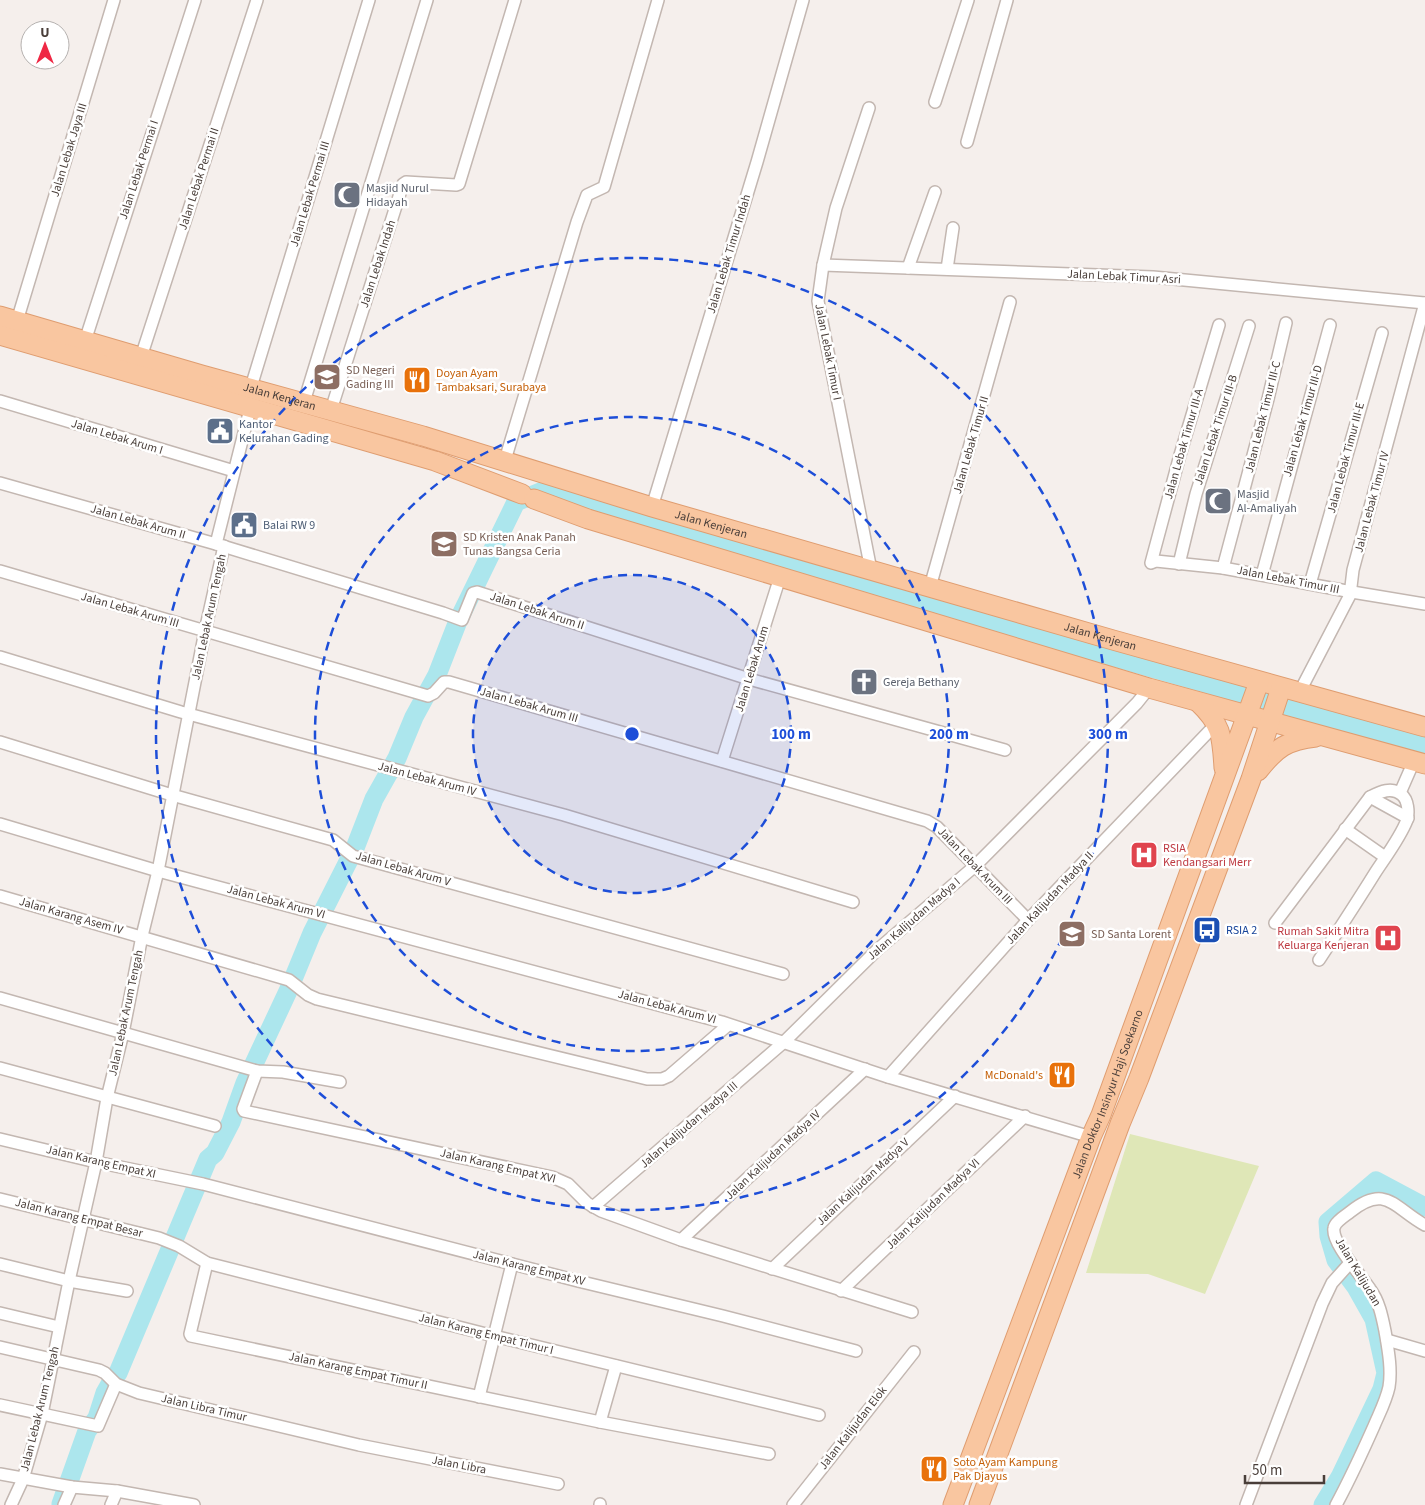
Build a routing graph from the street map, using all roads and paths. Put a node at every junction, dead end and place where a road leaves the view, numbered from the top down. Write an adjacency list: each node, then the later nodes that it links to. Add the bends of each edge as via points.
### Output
1 (114, 0): 21 (street, Jalan Lebak Jaya III, via 24,299)
2 (196, 0): 28 (street, Jalan Lebak Permai I)
3 (257, 0): 29 (street, Jalan Lebak Permai II)
4 (369, 0): 33 (street, Jalan Lebak Permai III)
5 (428, 0): 36 (street)
6 (515, 0): 38 (street, Jalan Lebak Indah, via 459,184 403,184)
7 (658, 0): 39 (street, via 604,187 587,195 577,222)
8 (803, 0): 42 (street, Jalan Lebak Timur Indah)
9 (968, 0): 11 (street)
10 (1006, 0): 13 (street)
11 (934, 102)
12 (868, 108): 16 (street, Jalan Lebak Timur I, via 836,208)
13 (966, 142)
14 (935, 192): 17 (street)
15 (953, 228): 18 (street)
16 (823, 265): 17 (street, Jalan Lebak Timur Asri); 47 (street, Jalan Lebak Timur I, via 819,306)
17 (908, 268): 18 (street, Jalan Lebak Timur Asri)
18 (947, 269): 20 (street, Jalan Lebak Timur Asri, via 1153,277)
19 (1010, 302): 52 (street, Jalan Lebak Timur II)
20 (1425, 302): 53 (street, Jalan Lebak Timur IV, via 1354,570)
21 (8, 318): 28 (main road, Jalan Kenjeran)
22 (1286, 323): 46 (street, Jalan Lebak Timur III-C)
23 (1330, 325): 49 (street, Jalan Lebak Timur III-D)
24 (1219, 326): 44 (street, Jalan Lebak Timur III-A)
25 (1249, 326): 45 (street, Jalan Lebak Timur III-B, via 1196,494)
26 (1382, 332): 51 (street, Jalan Lebak Timur III-E)
27 (0, 335): 32 (main road, Jalan Kenjeran)
28 (85, 341): 29 (main road, Jalan Kenjeran)
29 (142, 357): 30 (main road, Jalan Kenjeran)
30 (169, 365): 31 (main road, Jalan Kenjeran); 32 (main road)
31 (194, 372): 33 (main road, Jalan Kenjeran); 34 (main road, via 188,383)
32 (163, 383): 34 (main road, Jalan Kenjeran)
33 (251, 387): 36 (main road, Jalan Kenjeran)
34 (189, 390): 37 (main road, Jalan Kenjeran)
35 (0, 401): 40 (street, Jalan Lebak Arum I)
36 (304, 402): 38 (main road, Jalan Kenjeran)
37 (250, 409): 40 (street, Jalan Lebak Arum Tengah); 50 (main road, Jalan Kenjeran, via 435,461 588,519)
38 (331, 410): 39 (main road, Jalan Kenjeran)
39 (505, 460): 42 (main road, Jalan Kenjeran)
40 (234, 471): 43 (street, Jalan Lebak Arum Tengah)
41 (0, 483): 43 (street, Jalan Lebak Arum II)
42 (652, 507): 47 (main road, Jalan Kenjeran)
43 (220, 545): 55 (street, Jalan Lebak Arum Tengah); 57 (street, Jalan Lebak Arum II, via 461,619 473,593 477,592)
44 (1151, 563): 45 (street, Jalan Lebak Timur III)
45 (1179, 564): 46 (street, Jalan Lebak Timur III)
46 (1223, 568): 49 (street, Jalan Lebak Timur III)
47 (871, 570): 52 (main road, Jalan Kenjeran)
48 (0, 571): 55 (street, Jalan Lebak Arum III)
49 (1262, 575): 51 (street, Jalan Lebak Timur III)
50 (780, 577): 57 (street, Jalan Lebak Arum); 59 (main road, Jalan Kenjeran)
51 (1310, 584): 53 (street, Jalan Lebak Timur III)
52 (930, 587): 58 (main road, Jalan Kenjeran)
53 (1352, 592): 54 (street, Jalan Lebak Timur III); 60 (street, Jalan Lebak Timur IV)
54 (1425, 604)
55 (205, 631): 63 (street, Jalan Lebak Arum Tengah); 71 (street, Jalan Lebak Arum III, via 425,695 434,693 444,682 449,682)
56 (0, 657): 63 (street, Jalan Lebak Arum IV)
57 (749, 679): 69 (street, Jalan Lebak Arum II); 71 (street, Jalan Lebak Arum)
58 (1258, 685): 60 (main road, Jalan Kenjeran); 62 (main road, Jalan Doktor Insinyur Haji Soekarno)
59 (1149, 688): 61 (main road, Jalan Kenjeran); 81 (street, Jalan Kalijudan Madya I)
60 (1286, 692): 64 (main road, Jalan Doktor Insinyur Haji Soekarno); 66 (main road, Jalan Kenjeran)
61 (1198, 702): 62 (main road, Jalan Kenjeran); 65 (main road)
62 (1247, 712): 64 (main road, Jalan Kenjeran); 73 (main road, Jalan Doktor Insinyur Haji Soekarno)
63 (189, 714): 75 (street, Jalan Lebak Arum Tengah); 84 (street, Jalan Lebak Arum IV, via 564,815)
64 (1272, 718): 67 (main road, Jalan Kenjeran); 72 (main road, Jalan Doktor Insinyur Haji Soekarno)
65 (1216, 724): 73 (main road, via 1222,734); 85 (street, Jalan Kalijudan Madya II)
66 (1425, 727)
67 (1324, 737): 70 (main road, Jalan Kenjeran); 72 (main road, via 1298,739 1277,749)
68 (0, 742): 75 (street, Jalan Lebak Arum V)
69 (1004, 750)
70 (1422, 760): 74 (street)
71 (722, 762): 81 (street, Jalan Lebak Arum III, via 931,823)
72 (1251, 779): 103 (main road, Jalan Doktor Insinyur Haji Soekarno)
73 (1223, 782): 101 (main road, Jalan Doktor Insinyur Haji Soekarno)
74 (1400, 793): 76 (street, via 1388,790); 77 (street, via 1407,804)
75 (172, 795): 82 (street, Jalan Lebak Arum Tengah); 89 (street, Jalan Lebak Arum V, via 333,840 351,854)
76 (1370, 797): 77 (street); 79 (street)
77 (1408, 818): 80 (street)
78 (0, 824): 82 (street, Jalan Lebak Arum VI)
79 (1345, 829): 80 (street); 86 (street)
80 (1385, 857): 88 (street)
81 (975, 866): 85 (street, Jalan Lebak Arum III); 93 (street, Jalan Kalijudan Madya I, via 878,950)
82 (158, 871): 87 (street, Jalan Lebak Arum Tengah); 91 (street, Jalan Lebak Arum VI)
83 (0, 896): 87 (street, Jalan Karang Asem IV)
84 (853, 902)
85 (1028, 920): 97 (street, Jalan Kalijudan Madya II)
86 (1275, 923)
87 (142, 936): 91 (street, Jalan Lebak Arum VI, via 292,982 317,999 647,1079 669,1076); 92 (street, Jalan Lebak Arum Tengah)
88 (1319, 960)
89 (783, 974)
90 (0, 998): 92 (street)
91 (728, 1025): 93 (street)
92 (122, 1033): 96 (street); 100 (street, Jalan Lebak Arum Tengah)
93 (784, 1042): 95 (street); 111 (street, Jalan Kalijudan Madya III)
94 (0, 1068): 100 (street)
95 (865, 1069): 97 (street); 114 (street, Jalan Kalijudan Madya IV)
96 (252, 1070): 98 (street); 111 (street, Jalan Karang Empat XVI, via 244,1111 552,1177 568,1184)
97 (888, 1076): 99 (street)
98 (340, 1082)
99 (955, 1096): 102 (street); 120 (street, Jalan Kalijudan Madya V)
100 (107, 1098): 104 (street); 108 (street, Jalan Lebak Arum Tengah)
101 (1101, 1115): 103 (main road, via 1108,1125); 105 (main road, Jalan Doktor Insinyur Haji Soekarno)
102 (1025, 1116): 105 (street); 122 (street, Jalan Kalijudan Madya VI)
103 (1120, 1124): 107 (main road, Jalan Doktor Insinyur Haji Soekarno)
104 (215, 1126)
105 (1091, 1137): 107 (main road, via 1107,1135); 153 (main road, Jalan Doktor Insinyur Haji Soekarno)
106 (0, 1139): 108 (street, Jalan Karang Empat XI)
107 (1114, 1143): 154 (main road, Jalan Doktor Insinyur Haji Soekarno)
108 (96, 1162): 109 (street, Jalan Karang Empat XI); 112 (street, Jalan Lebak Arum Tengah)
109 (198, 1183): 118 (street, Jalan Karang Empat XV)
110 (0, 1199): 112 (street, Jalan Karang Empat Besar)
111 (593, 1207): 114 (street, Jalan Karang Empat XVI)
112 (83, 1219): 115 (street, Jalan Karang Empat Besar); 121 (street, Jalan Lebak Arum Tengah)
113 (1425, 1224): 119 (street, Jalan Kalijudan, via 1387,1199 1368,1200 1335,1224 1336,1238)
114 (681, 1240): 120 (street, Jalan Karang Empat XVI)
115 (169, 1242): 116 (street, Jalan Karang Empat Timur I)
116 (208, 1263): 127 (street, Jalan Karang Empat Timur I); 136 (street, Jalan Karang Empat Timur II, via 191,1336)
117 (0, 1264): 121 (street)
118 (512, 1264): 127 (street); 130 (street, Jalan Karang Empat XV)
119 (1346, 1267): 128 (street, Jalan Kalijudan, via 1370,1288 1382,1314); 155 (street, via 1332,1283 1322,1304)
120 (772, 1269): 122 (street, Jalan Karang Empat XVI)
121 (69, 1281): 123 (street); 126 (street, Jalan Lebak Arum Tengah)
122 (841, 1291): 124 (street, Jalan Karang Empat XVI)
123 (127, 1292)
124 (912, 1312)
125 (0, 1313): 126 (street)
126 (59, 1327): 133 (street, Jalan Lebak Arum Tengah)
127 (494, 1336): 134 (street, Jalan Karang Empat Timur I); 136 (street)
128 (1387, 1340): 131 (street); 156 (street, Jalan Kalijudan, via 1390,1371 1385,1401)
129 (0, 1347): 133 (street)
130 (856, 1351)
131 (1425, 1351)
132 (914, 1352): 152 (street, Jalan Kalijudan Elok)
133 (54, 1358): 135 (street, Jalan Libra Timur, via 99,1370); 138 (street, Jalan Lebak Arum Tengah)
134 (616, 1366): 139 (street, Jalan Karang Empat Timur I); 140 (street)
135 (113, 1381): 138 (street, via 98,1425); 141 (street, Jalan Libra Timur, via 139,1393)
136 (479, 1397): 140 (street, Jalan Karang Empat Timur II)
137 (0, 1405): 138 (street)
138 (42, 1414): 144 (street, Jalan Lebak Arum Tengah)
139 (819, 1415)
140 (600, 1422): 142 (street, Jalan Karang Empat Timur II)
141 (359, 1445): 145 (street, Jalan Libra)
142 (769, 1454)
143 (0, 1474): 144 (street)
144 (23, 1479): 146 (street); 148 (street, Jalan Lebak Arum Tengah)
145 (558, 1484)
146 (68, 1486): 147 (street); 149 (street)
147 (117, 1491): 150 (street); 151 (street)
148 (11, 1505)
149 (64, 1505)
150 (111, 1505)
151 (194, 1505)
152 (793, 1505)
153 (953, 1505)
154 (979, 1505)
155 (1246, 1505)
156 (1336, 1505)

